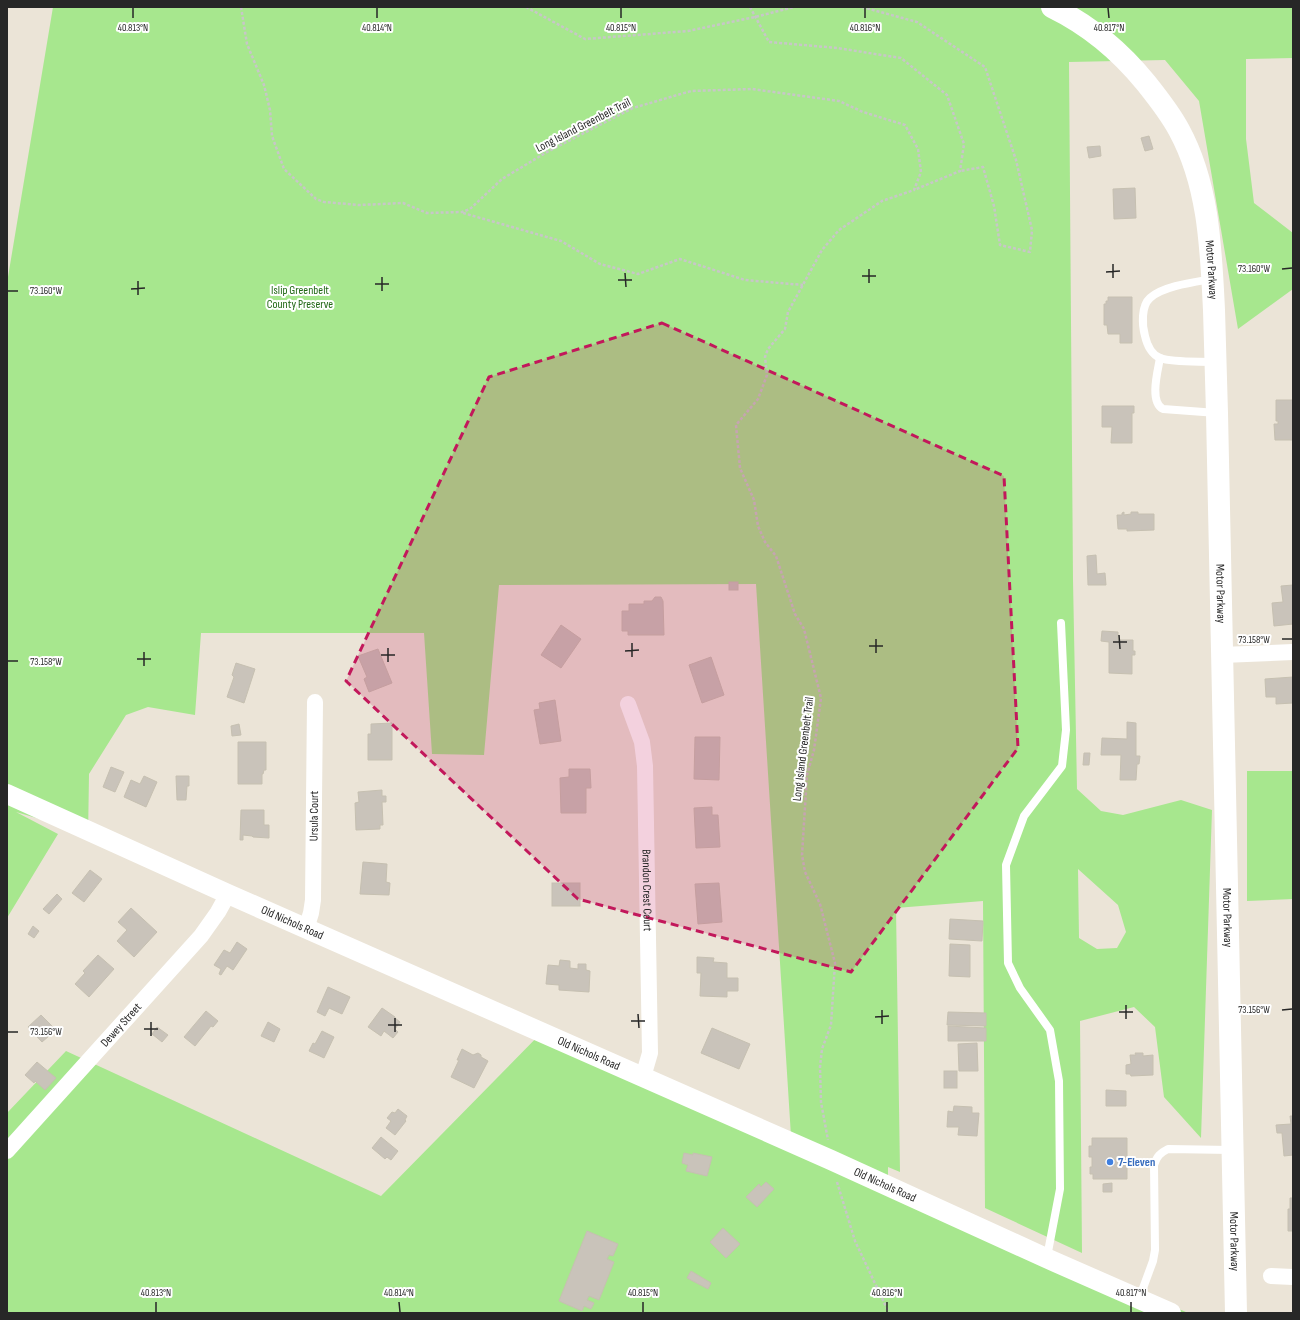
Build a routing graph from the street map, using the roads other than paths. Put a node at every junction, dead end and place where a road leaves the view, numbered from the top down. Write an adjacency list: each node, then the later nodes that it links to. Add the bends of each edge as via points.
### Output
1 (1052, 7): 2 (main road, Motor Parkway, via 1089,29 1127,61 1157,96 1179,130 1202,192 1209,234)
2 (1212, 279): 3 (lane, via 1167,289 1150,298 1145,305 1144,335 1153,354); 4 (main road, Motor Parkway)
3 (1160, 358): 4 (lane); 5 (lane, via 1156,385 1156,402 1159,407)
4 (1215, 362): 5 (main road, Motor Parkway)
5 (1217, 413): 8 (main road, Motor Parkway)
6 (1061, 622): 17 (lane, via 1066,730 1062,766 1024,816 1006,864 1008,963 1020,988 1050,1030 1059,1081 1060,1189)
7 (1293, 652): 8 (street)
8 (1222, 655): 15 (main road, Motor Parkway)
9 (315, 702): 13 (street, Ursula Court, via 313,900 312,913)
10 (628, 704): 14 (street, Brandon Crest Court, via 642,742 645,766 650,1053)
11 (7, 794): 12 (street, Old Nichols Road)
12 (228, 894): 13 (street, Old Nichols Road); 16 (street, Dewey Street, via 201,936)
13 (306, 929): 14 (street, Old Nichols Road)
14 (643, 1078): 17 (street, Old Nichols Road)
15 (1232, 1150): 20 (lane, via 1168,1149 1160,1152 1156,1158 1153,1261); 22 (main road, Motor Parkway)
16 (7, 1151)
17 (1046, 1258): 20 (street, Old Nichols Road)
18 (1271, 1276): 19 (street)
19 (1293, 1277)
20 (1139, 1299): 21 (street, Old Nichols Road)
21 (1171, 1313)
22 (1236, 1313)

